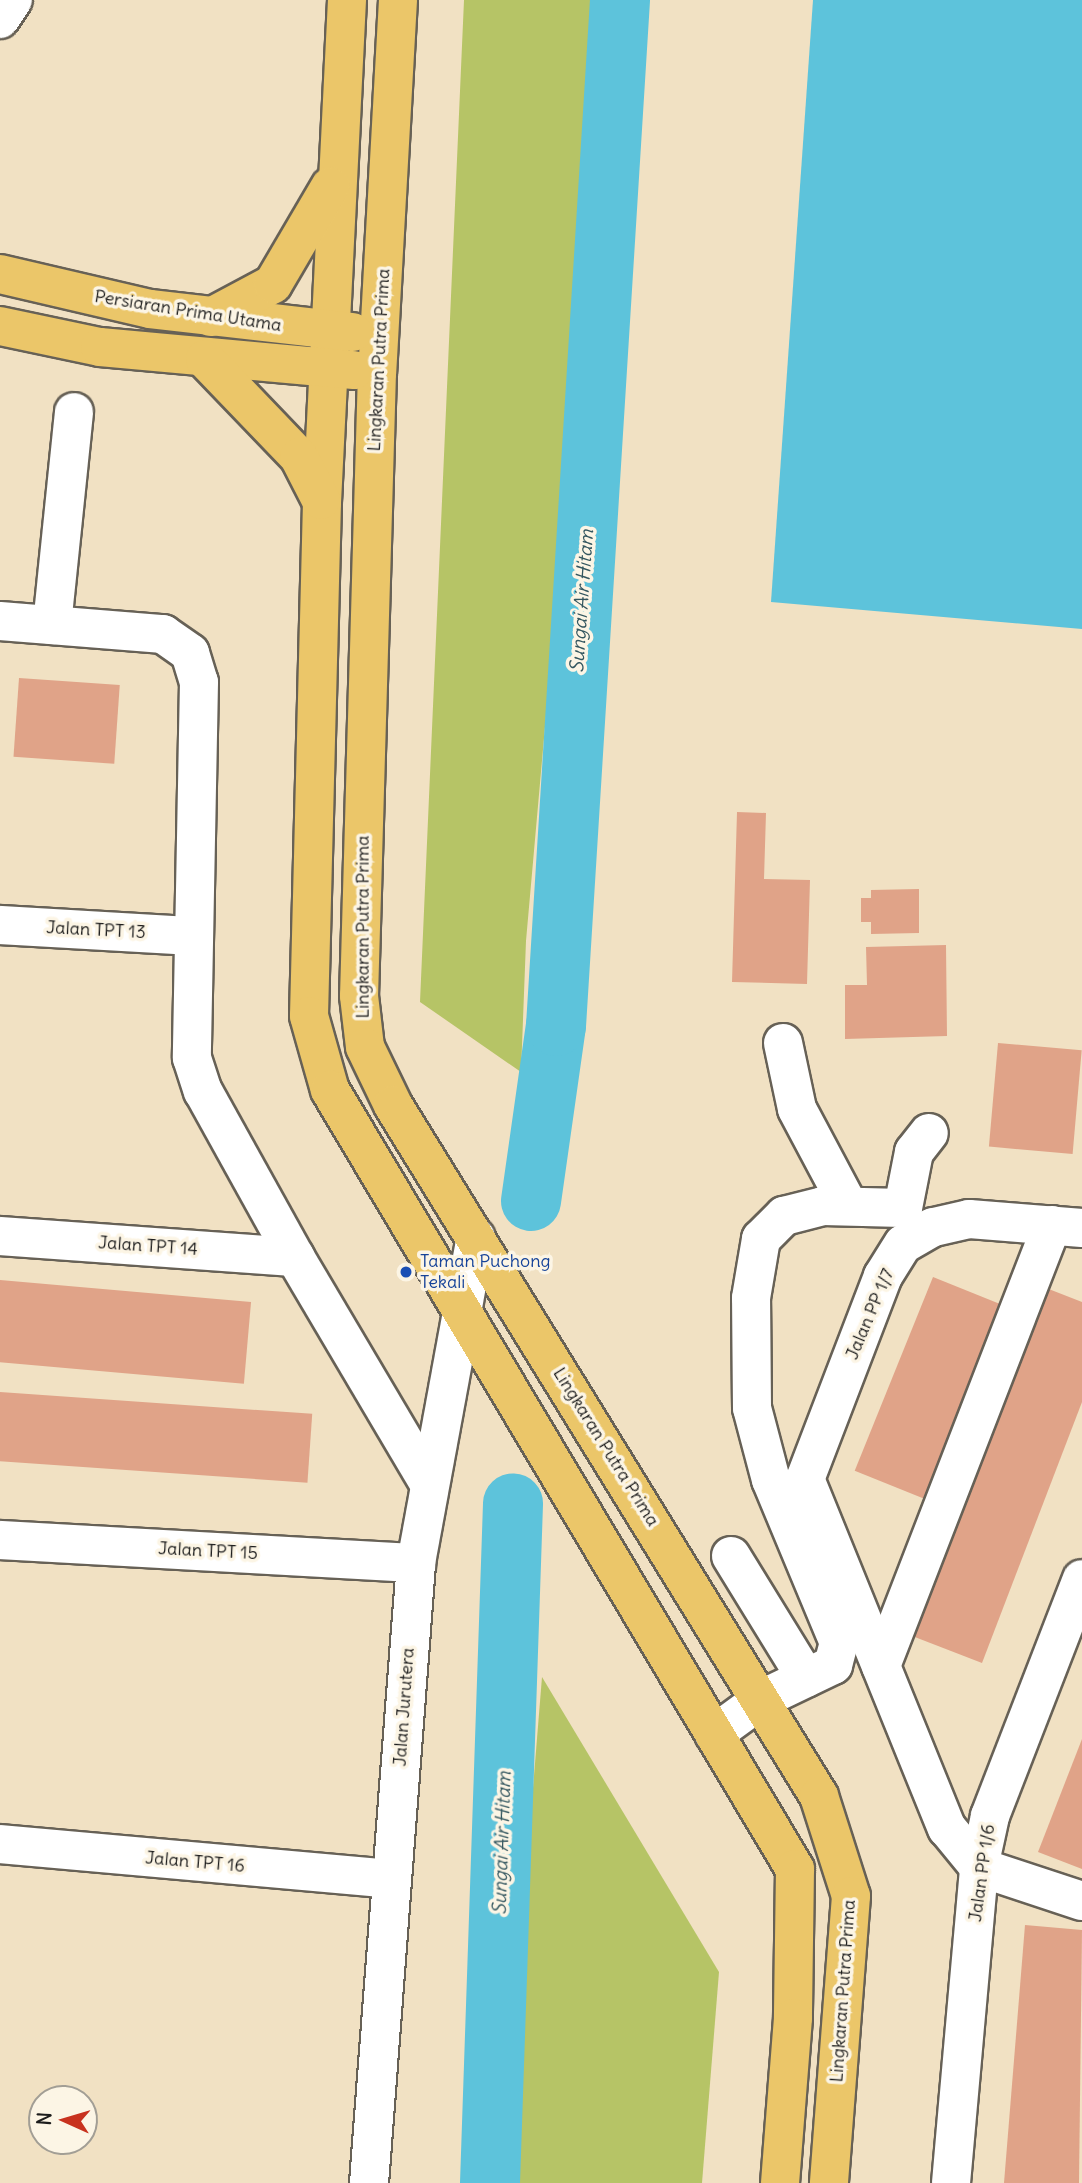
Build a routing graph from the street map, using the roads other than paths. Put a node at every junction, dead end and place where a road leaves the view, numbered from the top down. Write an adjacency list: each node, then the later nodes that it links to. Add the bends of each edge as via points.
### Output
1 (13, 0): 4 (street)
2 (347, 0): 5 (main road)
3 (398, 0): 9 (main road, Lingkaran Putra Prima)
4 (0, 19)
5 (337, 175): 7 (main road, via 296,254 273,284); 10 (main road)
6 (0, 274): 7 (main road, Persiaran Prima Utama)
7 (211, 317): 10 (main road, Persiaran Prima Utama)
8 (0, 326): 11 (main road, Persiaran Prima Utama, via 100,347)
9 (379, 333): 10 (main road, Persiaran Prima Utama); 12 (main road, Lingkaran Putra Prima)
10 (328, 349): 11 (main road, Persiaran Prima Utama); 12 (main road, Persiaran Prima Utama); 14 (main road)
11 (205, 359): 14 (main road, via 299,457)
12 (377, 372): 24 (main road, Lingkaran Putra Prima, via 359,996 365,1047 393,1105)
13 (75, 412): 16 (street)
14 (322, 502): 26 (main road, via 309,1016 330,1090)
15 (0, 621): 16 (street)
16 (52, 625): 18 (street, via 163,634 190,653 200,682)
17 (0, 925): 18 (street, Jalan TPT 13)
18 (192, 936): 25 (street, via 192,1058 203,1091)
19 (783, 1043): 21 (street, via 797,1109)
20 (929, 1133): 21 (street, via 914,1152 903,1208)
21 (848, 1205): 33 (street, via 784,1216 761,1239 751,1298 752,1408 771,1480 839,1643 833,1665)
22 (1067, 1227): 32 (street); 32 (street, Jalan PP 1/7, via 969,1219 933,1227 903,1244 883,1276 805,1479)
23 (0, 1236): 25 (street, Jalan TPT 14)
24 (477, 1237): 26 (street, Jalan Jurutera); 34 (main road, Lingkaran Putra Prima)
25 (295, 1257): 27 (street)
26 (460, 1306): 27 (street, Jalan Jurutera); 35 (main road)
27 (427, 1480): 30 (street, Jalan Jurutera)
28 (0, 1540): 30 (street, Jalan TPT 15)
29 (731, 1556): 33 (street)
30 (416, 1563): 38 (street, Jalan Jurutera)
31 (1082, 1579): 37 (street, Jalan PP 1/6, via 990,1816)
32 (881, 1666): 37 (street, via 947,1828)
33 (806, 1678): 34 (street)
34 (762, 1699): 35 (street); 42 (main road, Lingkaran Putra Prima, via 819,1796 851,1896)
35 (714, 1734): 41 (main road, via 795,1869 793,2018)
36 (0, 1844): 38 (street, Jalan TPT 16)
37 (979, 1867): 39 (street); 43 (street, Jalan PP 1/6)
38 (391, 1879): 40 (street, Jalan Jurutera)
39 (1082, 1900)
40 (369, 2183)
41 (780, 2183)
42 (829, 2183)
43 (951, 2183)

